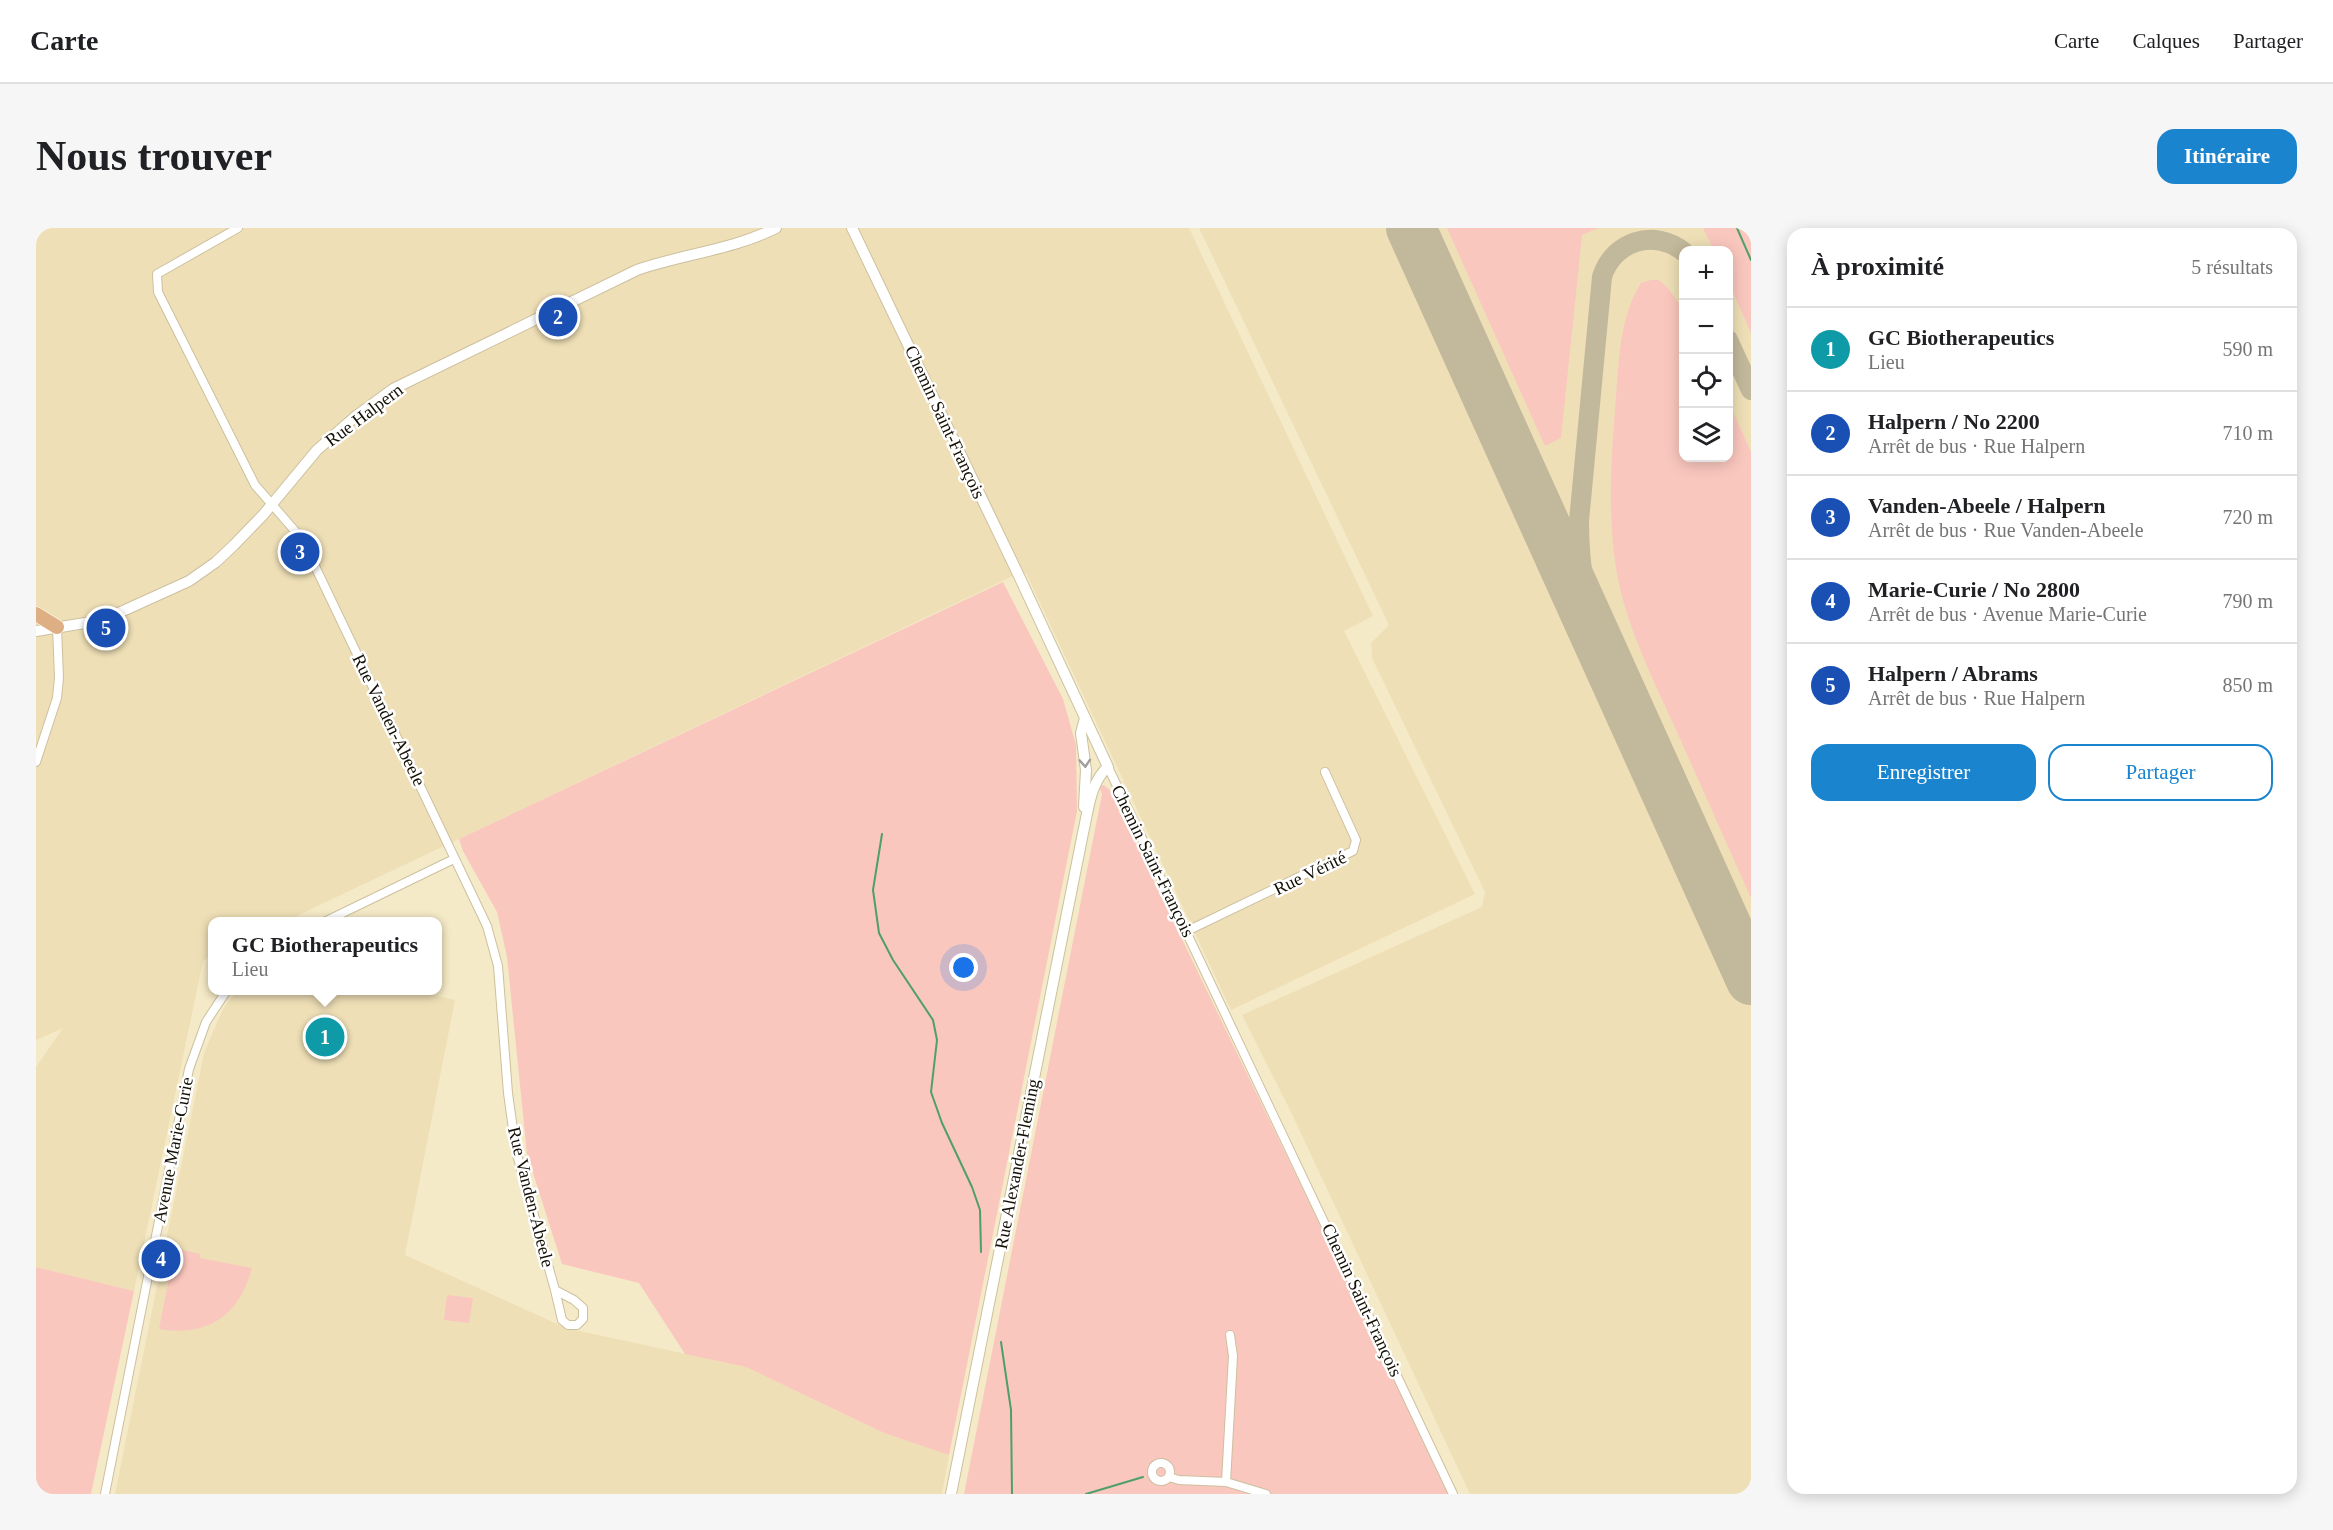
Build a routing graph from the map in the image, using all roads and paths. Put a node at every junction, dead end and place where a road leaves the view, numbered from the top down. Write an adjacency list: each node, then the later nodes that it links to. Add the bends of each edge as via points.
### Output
1 (238, 228): 4 (street, Rue Vanden-Abeele, via 157,274 156,283 255,485)
2 (776, 228): 4 (street, Rue Halpern, via 755,238 637,270 393,389 317,450)
3 (852, 228): 9 (street, Chemin Saint-François)
4 (270, 505): 7 (street, Rue Halpern, via 216,562 189,581 103,620); 14 (street, Rue Vanden-Abeele, via 302,539)
5 (36, 614): 7 (main road)
6 (36, 623): 7 (street, Rue Halpern)
7 (57, 627): 8 (street, Rue Halpern); 10 (street, via 57,698)
8 (36, 631)
9 (1085, 718): 11 (street, Chemin Saint-François); 13 (street, Rue Alexander-Fleming, one-way to 13, via 1081,733 1086,770)
10 (36, 762)
11 (1108, 767): 13 (street, Rue Alexander-Fleming, via 1094,786); 16 (street, Chemin Saint-François)
12 (1325, 772): 16 (street, Rue Vérité, via 1356,840 1353,851)
13 (1083, 833): 23 (street, Rue Alexander-Fleming)
14 (454, 859): 15 (street); 18 (street, Rue Vanden-Abeele, via 487,926 495,954 516,1151)
15 (332, 917)
16 (1187, 931): 25 (street, Chemin Saint-François)
17 (224, 995): 22 (street, Avenue Marie-Curie, via 206,1022 189,1069)
18 (555, 1290): 18 (street, Rue Vanden-Abeele, via 562,1320 577,1325 583,1308)
19 (1230, 1335): 21 (street, via 1233,1356)
20 (1169, 1477): 21 (street)
21 (1227, 1482): 24 (street)
22 (105, 1494)
23 (951, 1494)
24 (1266, 1494)
25 (1453, 1494)

